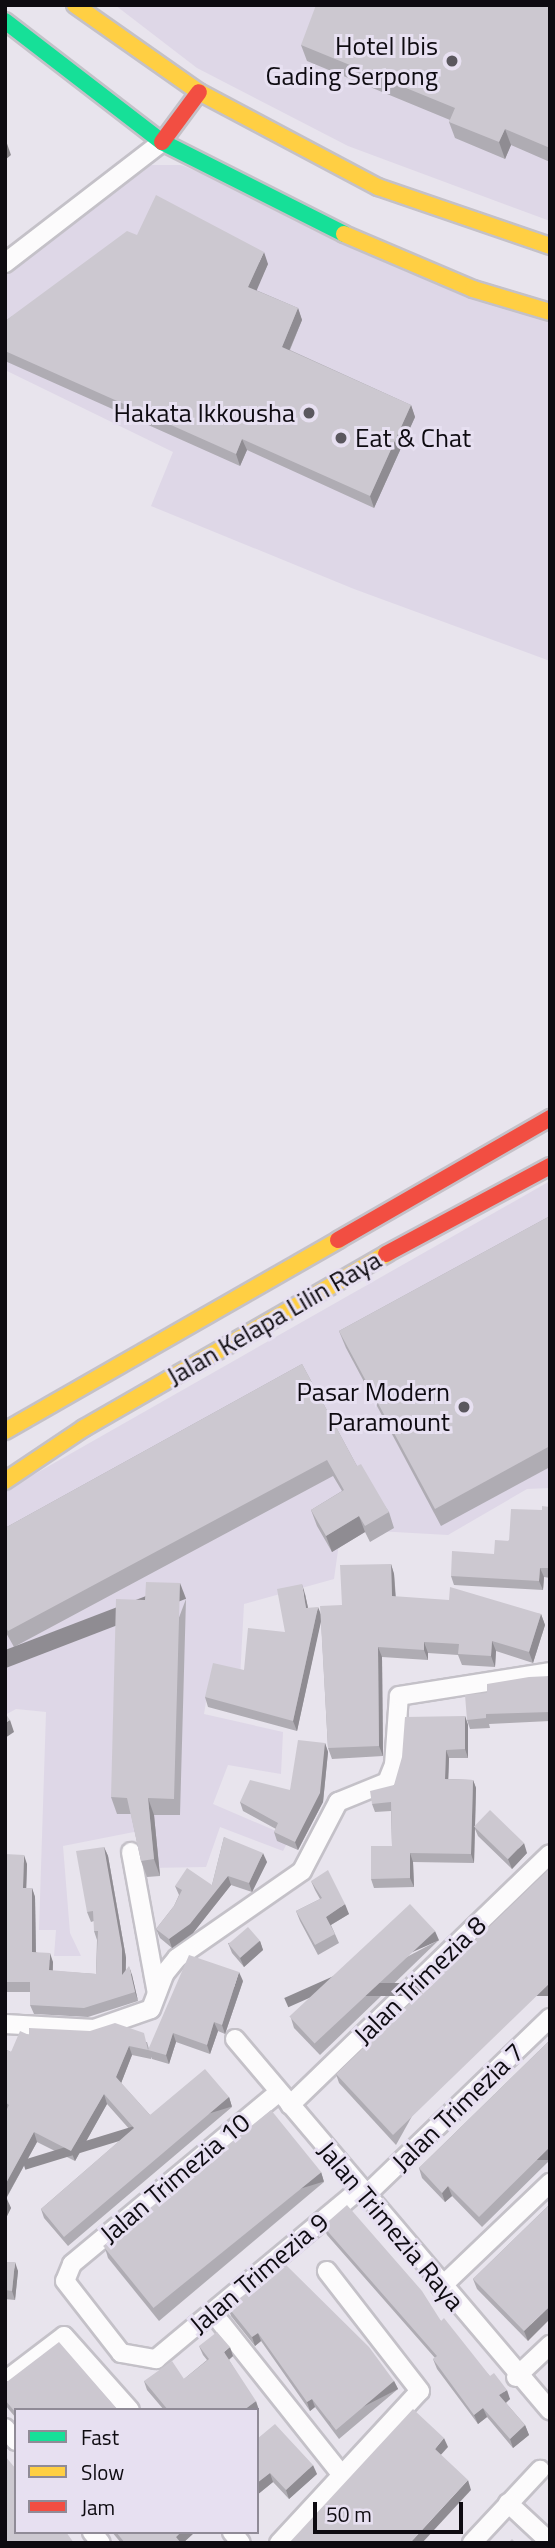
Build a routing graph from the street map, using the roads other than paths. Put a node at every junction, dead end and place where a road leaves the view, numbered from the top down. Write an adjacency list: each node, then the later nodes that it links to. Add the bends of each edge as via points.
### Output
1 (75, 5): 3 (street)
2 (5, 21): 4 (street)
3 (199, 92): 4 (street); 5 (street, via 378,187)
4 (162, 142): 6 (street); 7 (street, via 333,229 473,289)
5 (550, 246)
6 (5, 263)
7 (550, 312)
8 (550, 1118): 10 (street, Jalan Kelapa Lilin Raya)
9 (550, 1166): 11 (street, Jalan Kelapa Lilin Raya, via 352,1272 84,1428)
10 (5, 1431)
11 (5, 1481)
12 (550, 1672): 15 (street, via 399,1696 394,1765 387,1782 338,1802 302,1871 177,1958 165,1973)
13 (131, 1852): 15 (street)
14 (550, 1854): 19 (street, Jalan Trimezia 8)
15 (158, 1996): 17 (street, via 151,2009 140,2015 94,2029)
16 (550, 2018): 21 (street, Jalan Trimezia 7)
17 (5, 2024)
18 (234, 2039): 19 (street, Jalan Trimezia Raya)
19 (284, 2099): 21 (street, Jalan Trimezia Raya); 26 (street, Jalan Trimezia 10, via 72,2263 65,2281 121,2353)
20 (550, 2183): 23 (street)
21 (363, 2192): 23 (street, Jalan Trimezia Raya); 26 (street, Jalan Trimezia 9)
22 (327, 2271): 32 (street, via 420,2391)
23 (441, 2287): 27 (street, Jalan Trimezia Raya)
24 (220, 2323): 32 (street)
25 (550, 2345): 27 (street)
26 (156, 2358)
27 (516, 2377): 30 (street, Jalan Trimezia Raya)
28 (5, 2381): 29 (street, via 59,2337 70,2338)
29 (128, 2408)
30 (550, 2412)
31 (540, 2470): 33 (street)
32 (342, 2475): 35 (street)
33 (508, 2503): 34 (street); 36 (street)
34 (550, 2542)
35 (279, 2543)
36 (472, 2543)

